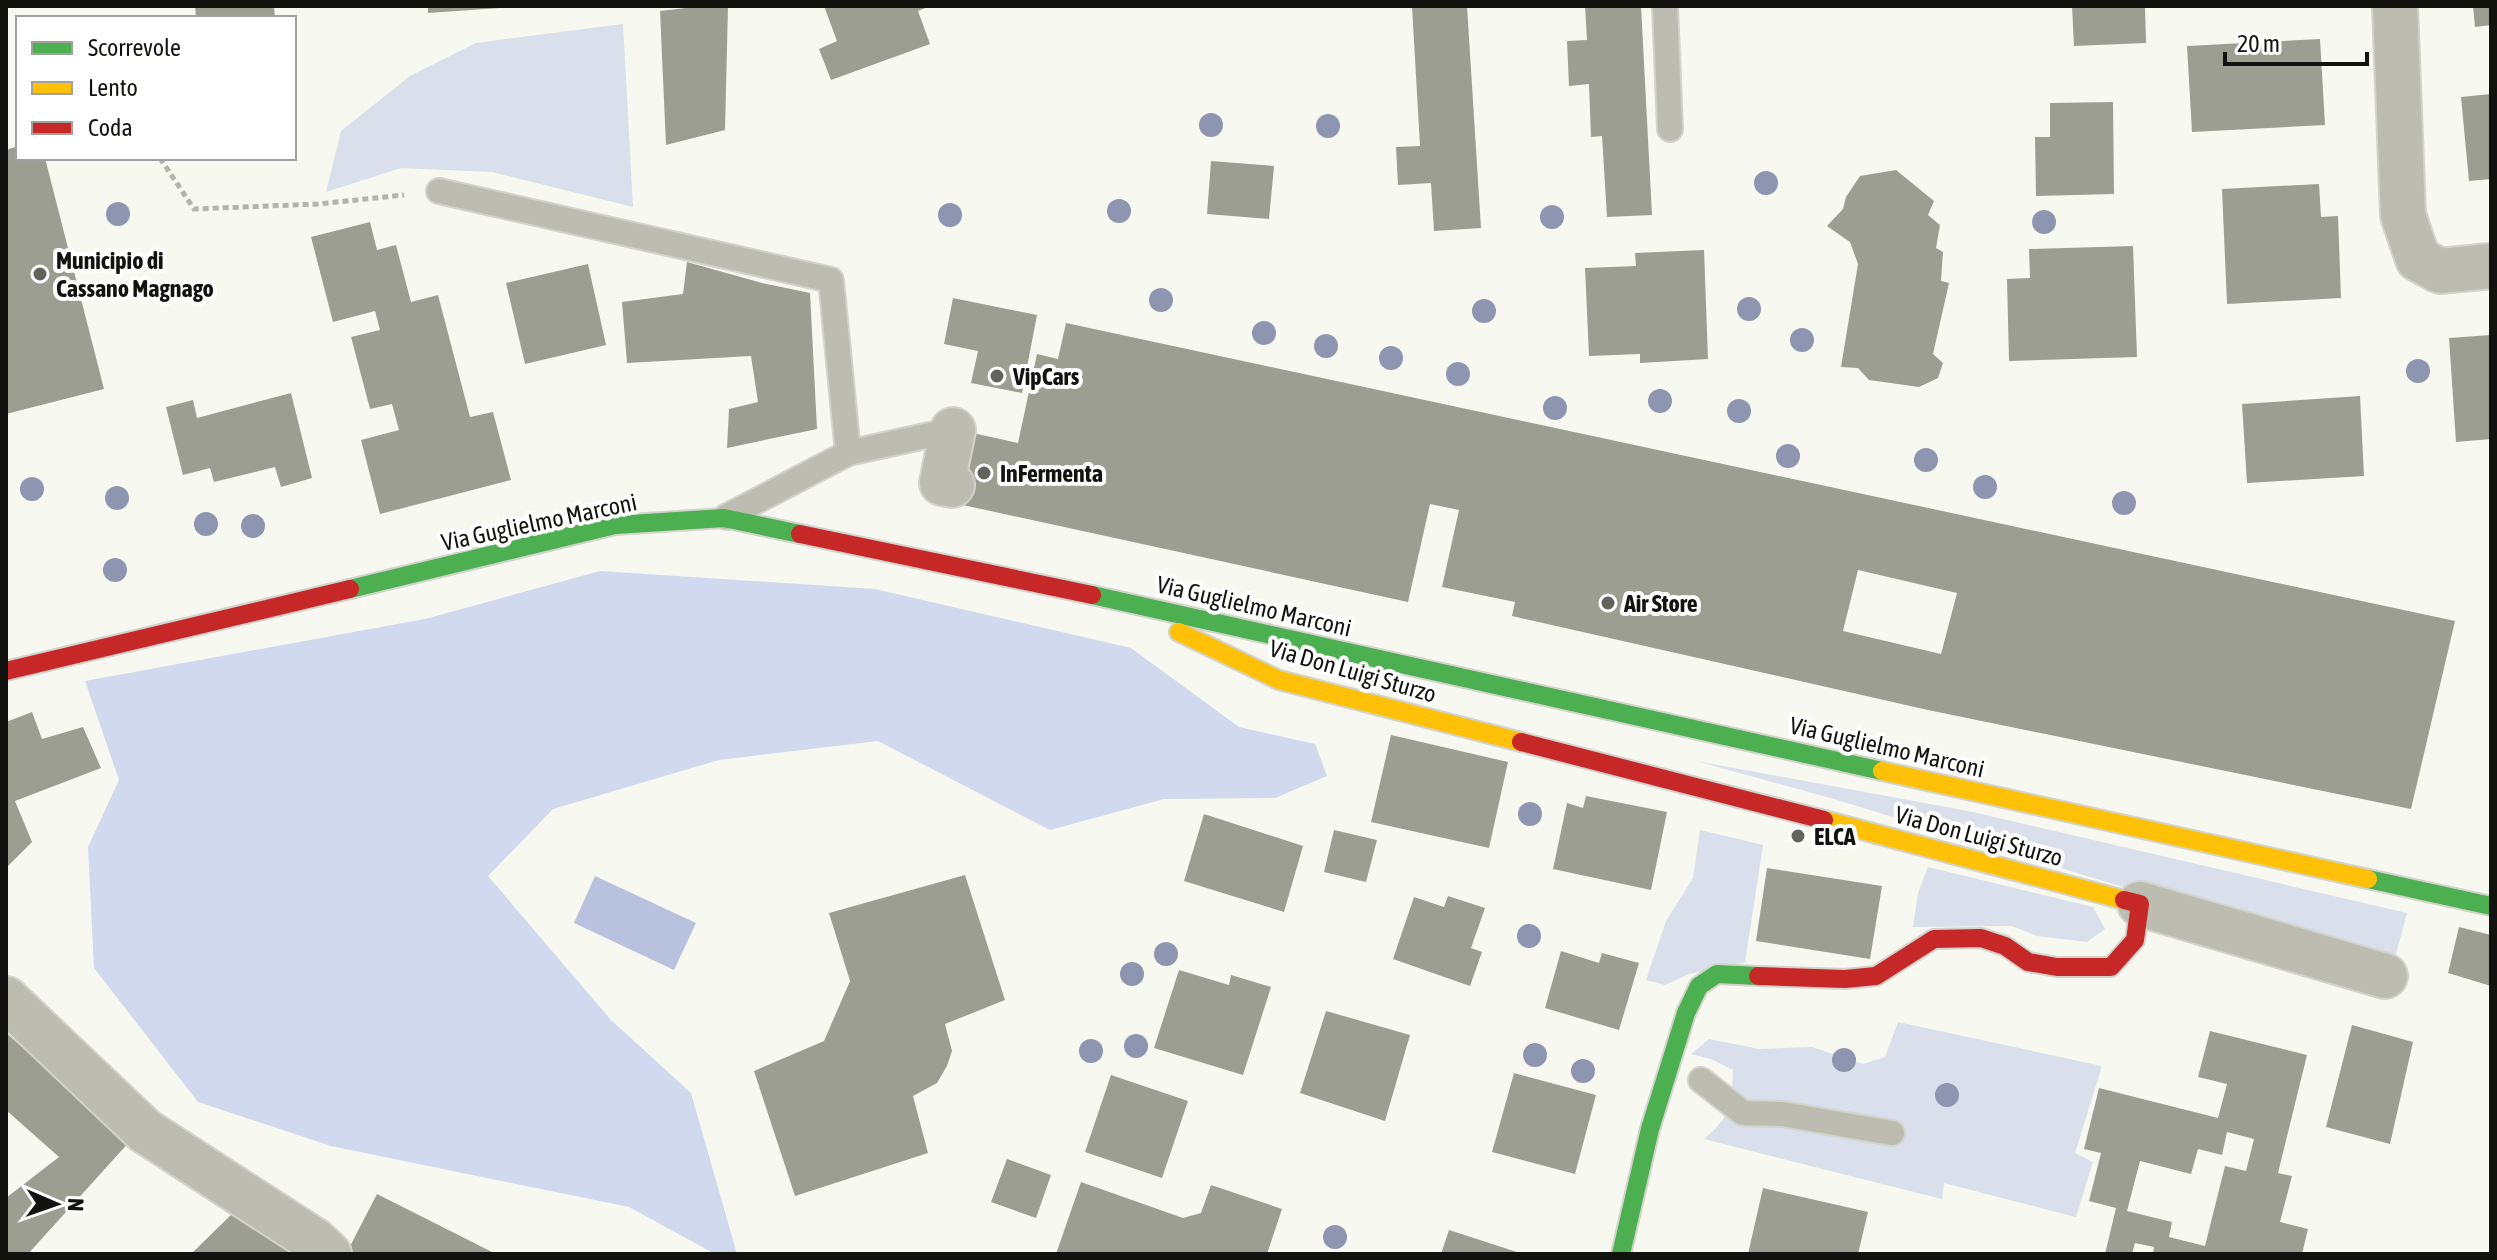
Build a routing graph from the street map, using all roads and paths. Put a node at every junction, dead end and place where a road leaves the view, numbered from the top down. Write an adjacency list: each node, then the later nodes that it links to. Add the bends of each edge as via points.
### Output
1 (1665, 6): 3 (lane)
2 (2395, 6): 6 (street, via 2403,215 2418,259 2440,271)
3 (1670, 129)
4 (161, 160): 5 (path, via 194,209 318,204)
5 (439, 191): 8 (lane, via 831,280)
6 (2491, 266)
7 (953, 430): 8 (lane); 9 (street, via 942,483)
8 (848, 453): 10 (lane)
9 (952, 485)
10 (724, 518): 11 (street, Via Guglielmo Marconi); 12 (street, Via Guglielmo Marconi, via 615,525)
11 (1109, 599): 13 (street, Via Don Luigi Sturzo, via 1279,680); 14 (street, Via Guglielmo Marconi)
12 (6, 671)
13 (2140, 904): 15 (street); 20 (street, via 2135,940 2111,967 2057,967 2028,962 1981,938 1934,939 1876,976 1717,974 1699,986 1650,1129)
14 (2491, 906)
15 (2385, 976)
16 (6, 999): 19 (street, via 145,1131)
17 (1701, 1080): 18 (lane, via 1743,1113 1782,1114)
18 (1892, 1133)
19 (329, 1254)
20 (1621, 1254)

